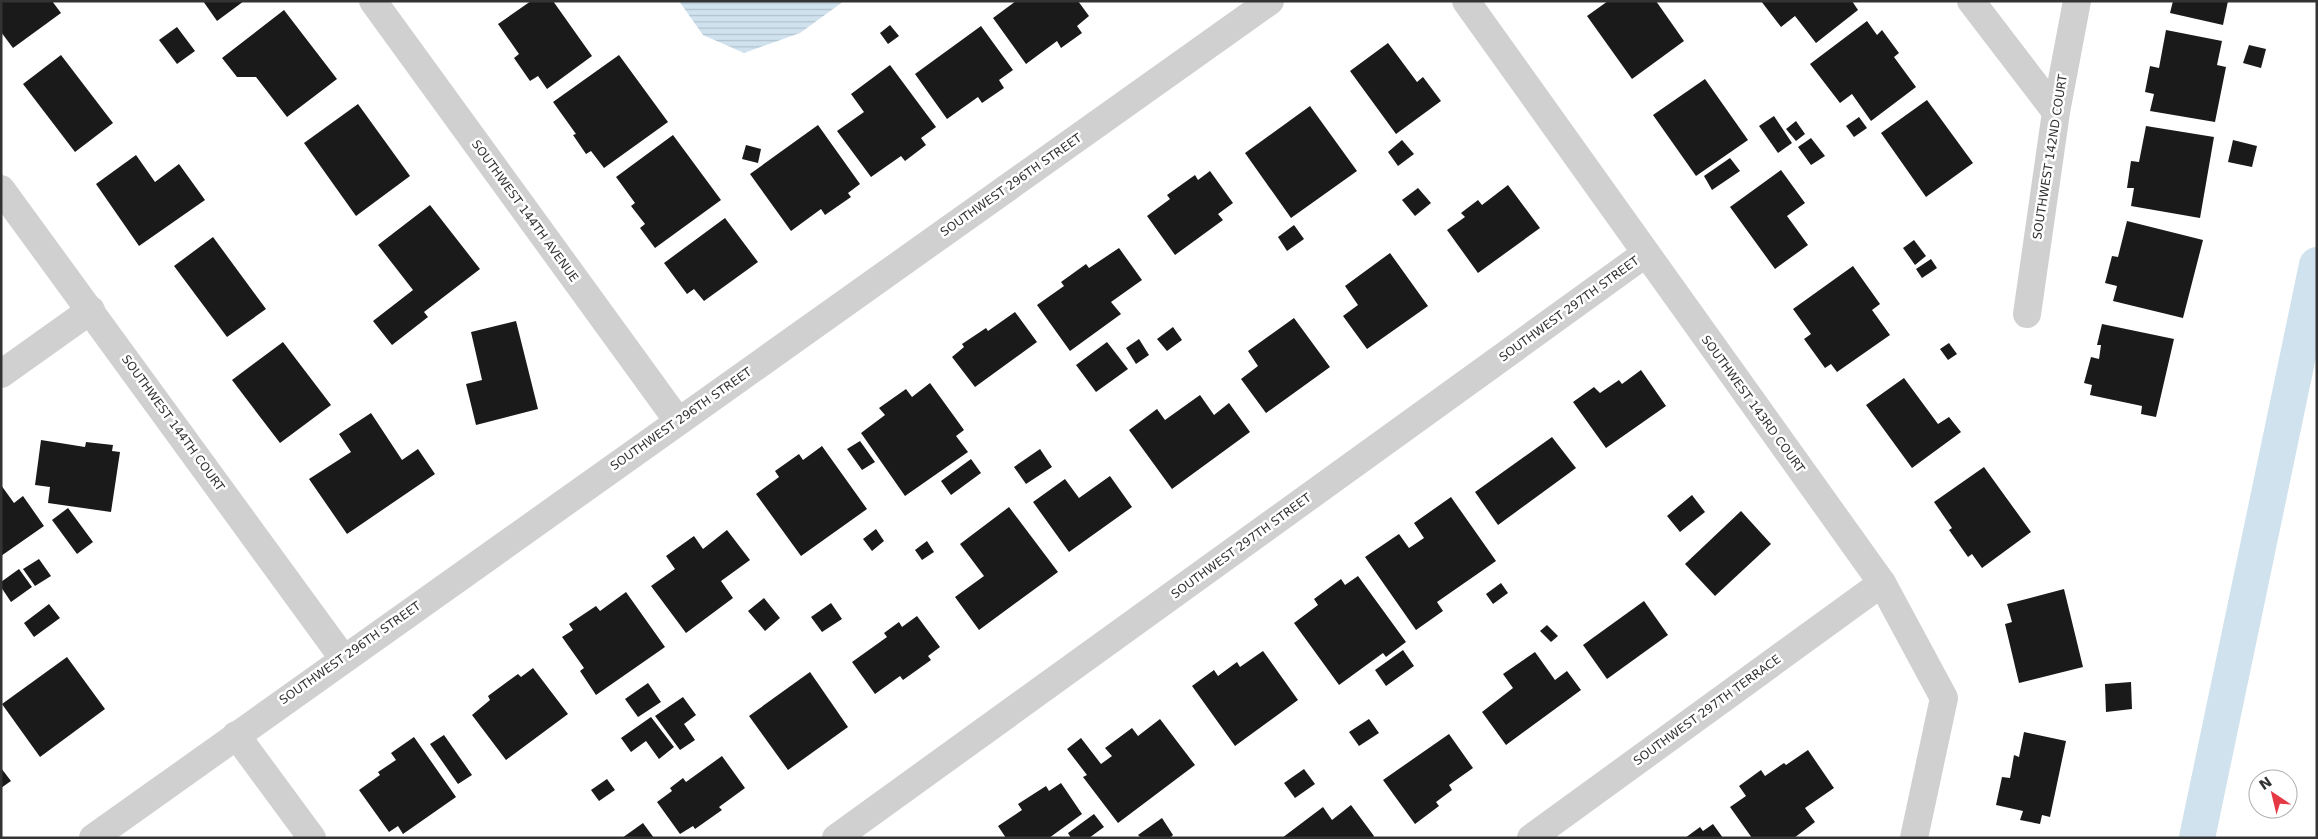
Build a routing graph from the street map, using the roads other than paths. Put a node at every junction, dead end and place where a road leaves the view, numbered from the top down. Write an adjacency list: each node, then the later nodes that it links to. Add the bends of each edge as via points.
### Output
1 (373, 1): 12 (street, SOUTHWEST 144TH AVENUE)
2 (1270, 1): 12 (street, SOUTHWEST 296TH STREET)
3 (1466, 1): 8 (street, SOUTHWEST 143RD COURT)
4 (1971, 1): 6 (street)
5 (2077, 1): 6 (street, SOUTHWEST 142ND COURT)
6 (2056, 112): 10 (street, SOUTHWEST 142ND COURT)
7 (1, 189): 9 (street, SOUTHWEST 144TH COURT)
8 (1645, 254): 13 (street, SOUTHWEST 143RD COURT); 18 (street, SOUTHWEST 297TH STREET)
9 (91, 310): 11 (street); 14 (street, SOUTHWEST 144TH COURT)
10 (2027, 314)
11 (1, 374)
12 (678, 421): 14 (street, SOUTHWEST 296TH STREET)
13 (1882, 583): 19 (street, SOUTHWEST 297TH TERRACE); 20 (street, SOUTHWEST 143RD COURT, via 1944,698)
14 (343, 658): 15 (street, SOUTHWEST 296TH STREET)
15 (236, 734): 16 (street, SOUTHWEST 296TH STREET); 17 (street)
16 (93, 838)
17 (312, 838)
18 (836, 838)
19 (1531, 838)
20 (1914, 838)

